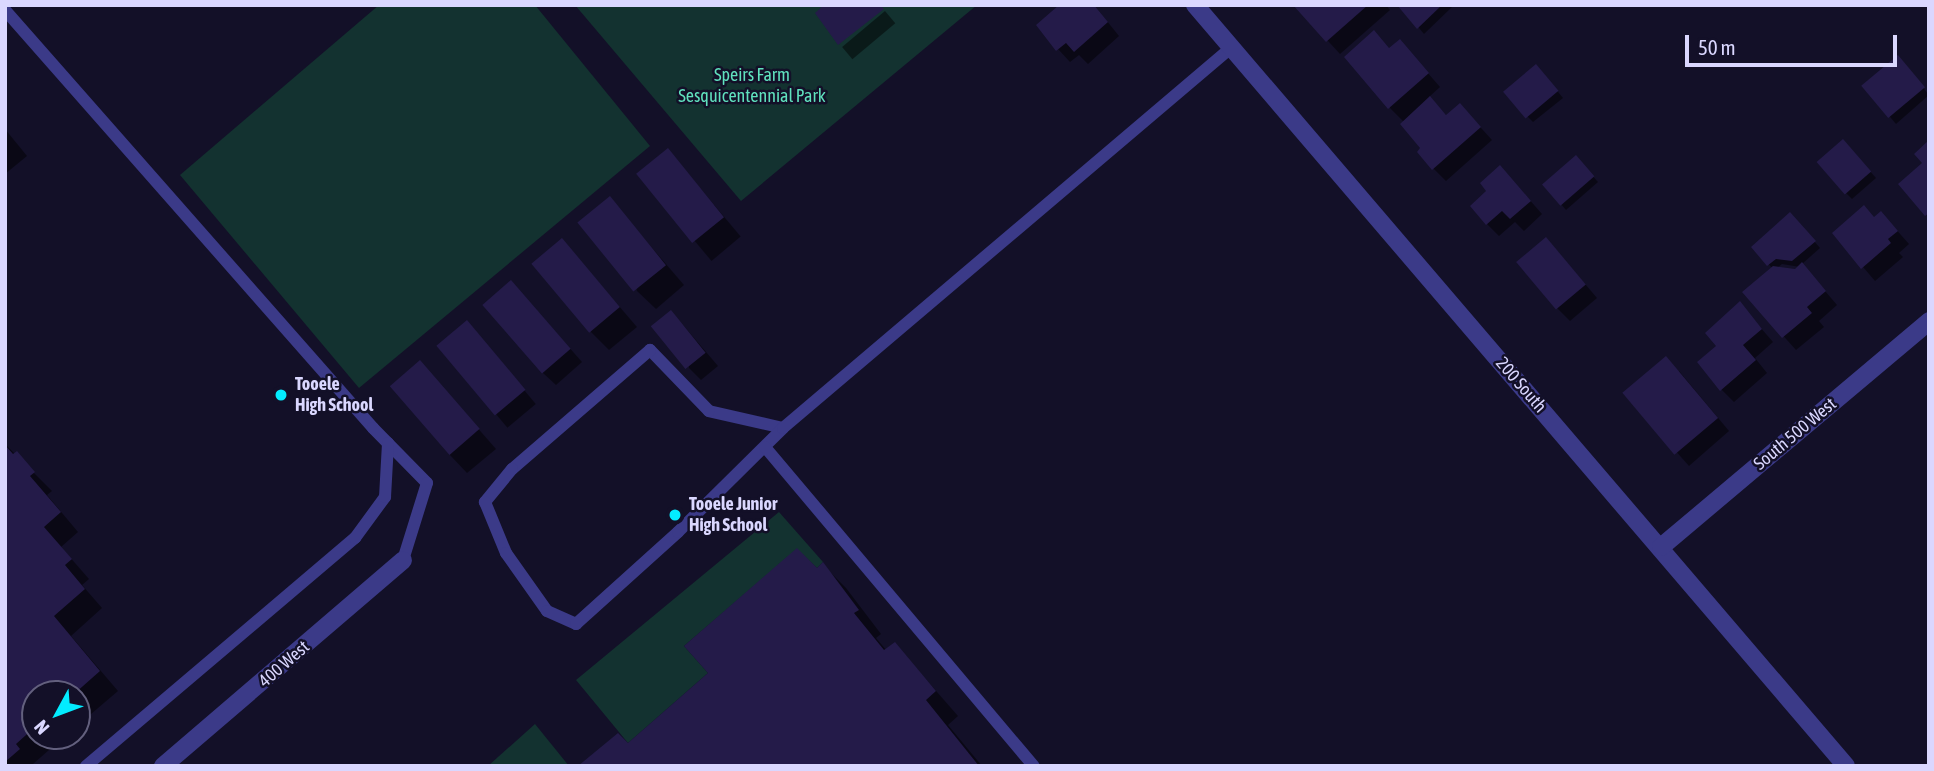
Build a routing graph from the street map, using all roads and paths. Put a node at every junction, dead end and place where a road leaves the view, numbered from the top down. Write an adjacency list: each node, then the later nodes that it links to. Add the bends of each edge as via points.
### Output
1 (1195, 5): 3 (street, 200 South)
2 (5, 10): 6 (lane)
3 (1232, 47): 5 (lane); 8 (street, 200 South)
4 (1929, 321): 8 (street, South 500 West)
5 (783, 428): 7 (lane); 7 (lane, via 709,411 650,350 512,469 485,502 506,553 547,611 576,624)
6 (388, 443): 9 (lane, via 427,483); 10 (lane, via 385,497 355,538)
7 (765, 446): 12 (lane)
8 (1661, 547): 13 (street, 200 South)
9 (403, 560): 11 (street, 400 West)
10 (86, 766)
11 (163, 766)
12 (1034, 766)
13 (1846, 766)

